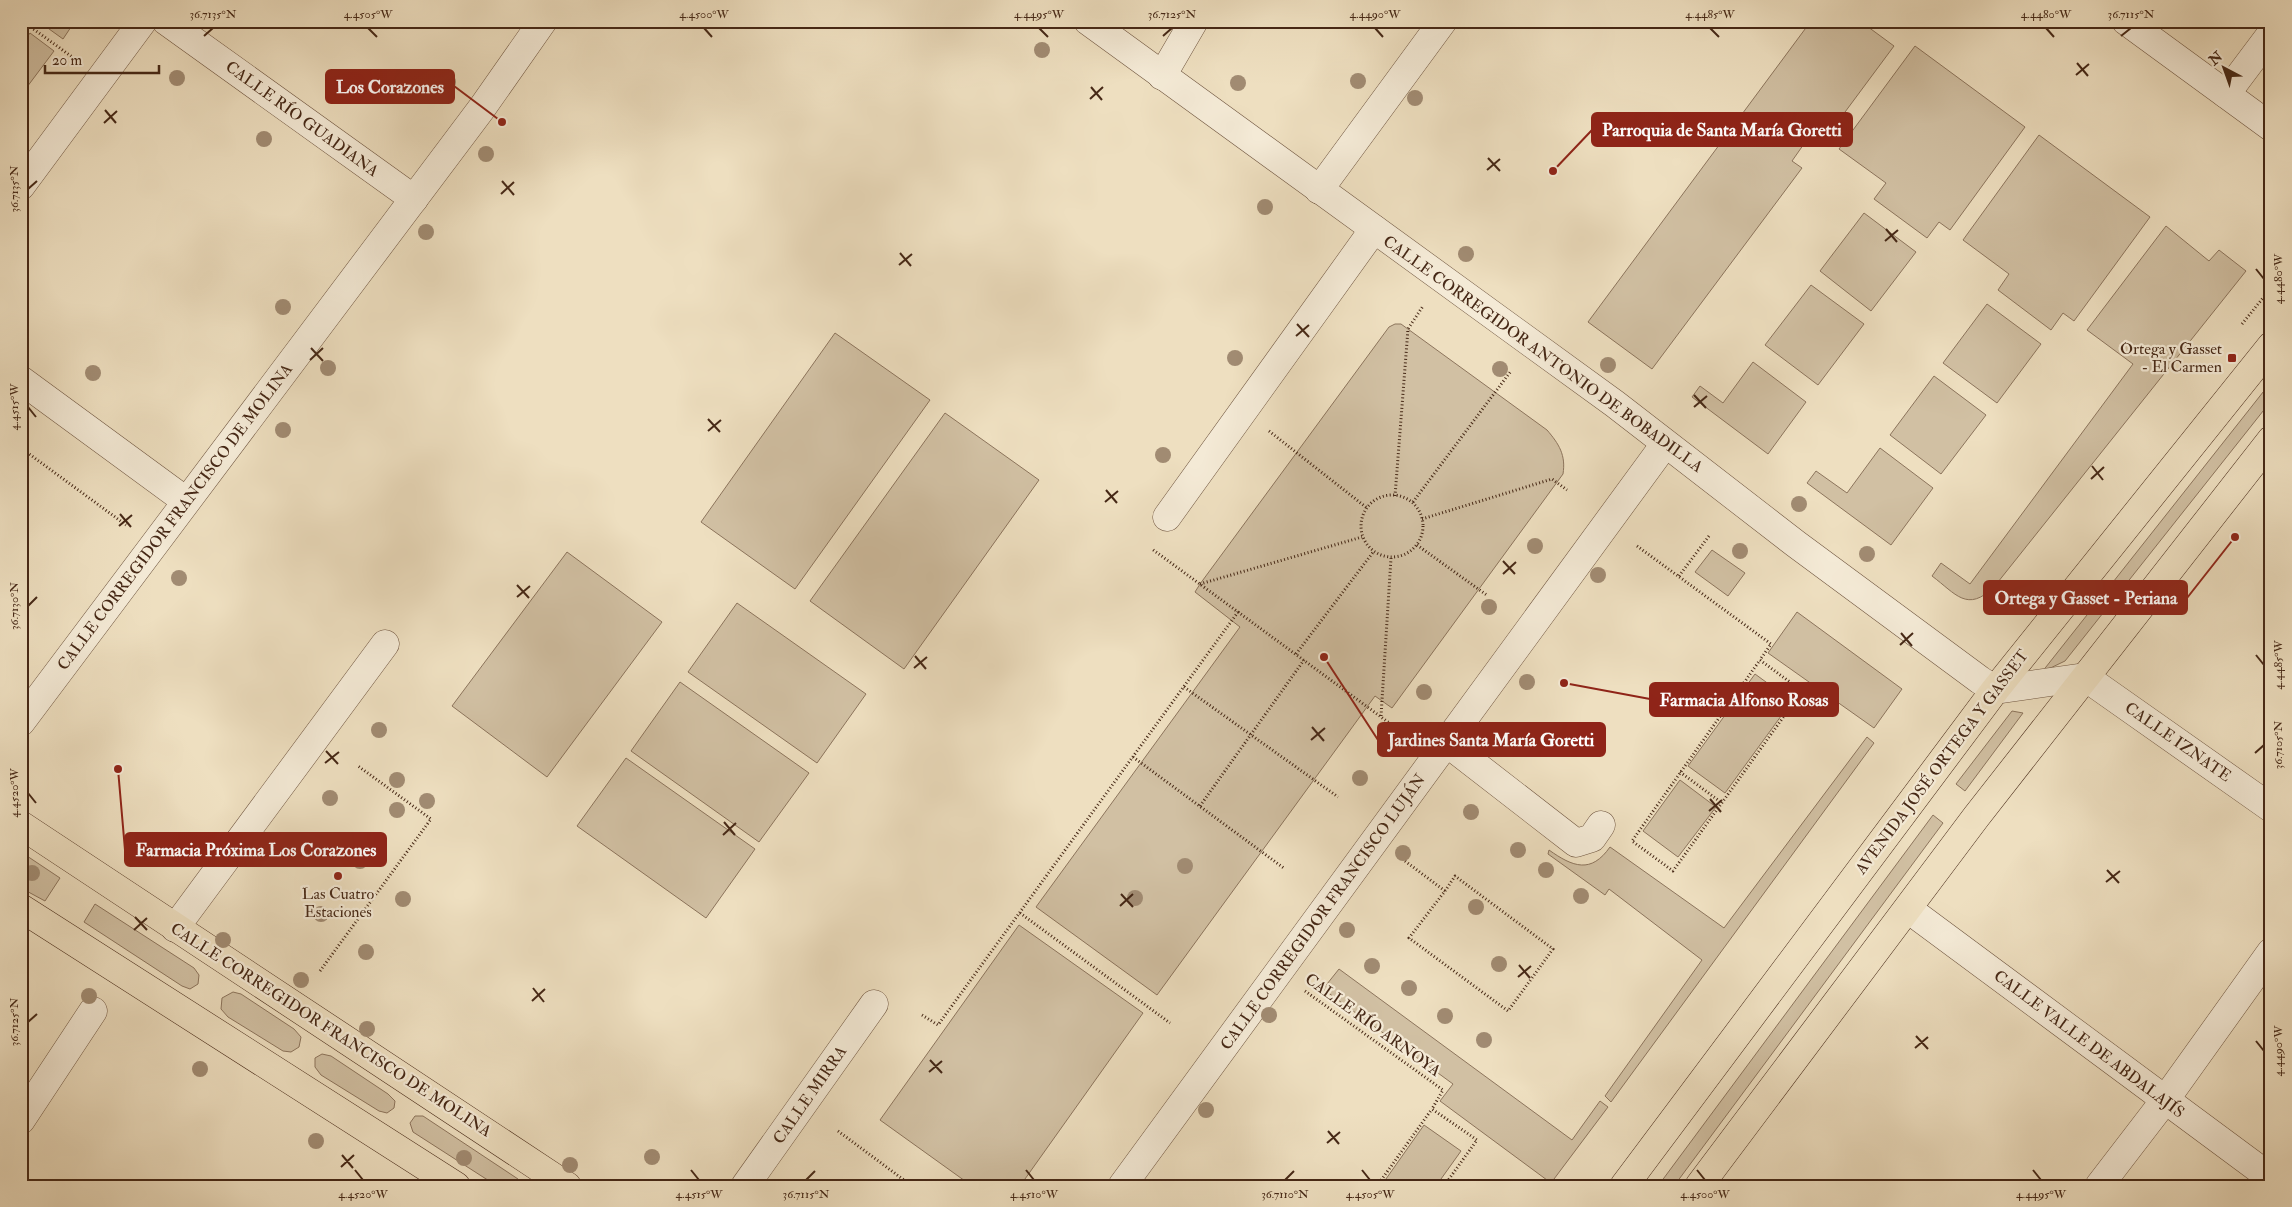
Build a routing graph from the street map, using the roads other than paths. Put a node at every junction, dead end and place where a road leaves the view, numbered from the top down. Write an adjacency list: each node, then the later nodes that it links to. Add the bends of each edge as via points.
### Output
1 (143, 21): 12 (street)
2 (166, 21): 14 (street, CALLE RÍO GUADIANA)
3 (543, 21): 14 (street, CALLE CORREGIDOR FRANCISCO DE MOLINA)
4 (1088, 21): 9 (street, CALLE CORREGIDOR ANTONIO DE BOBADILLA)
5 (1194, 21): 9 (street)
6 (1443, 21): 13 (street)
7 (2126, 21): 10 (street)
8 (2271, 34): 10 (street)
9 (1162, 76): 13 (street, CALLE CORREGIDOR ANTONIO DE BOBADILLA)
10 (2226, 94): 11 (street)
11 (2271, 127)
12 (21, 186)
13 (1319, 190): 15 (street, CALLE CORREGIDOR ANTONIO DE BOBADILLA)
14 (414, 198): 20 (street, CALLE CORREGIDOR FRANCISCO DE MOLINA)
15 (1374, 230): 19 (street, CALLE CORREGIDOR ANTONIO DE BOBADILLA); 21 (street)
16 (2271, 346): 24 (main road, AVENIDA JOSÉ ORTEGA Y GASSET)
17 (21, 380): 20 (street)
18 (2271, 440): 23 (main road)
19 (1666, 444): 24 (street, CALLE CORREGIDOR ANTONIO DE BOBADILLA); 26 (street, CALLE CORREGIDOR FRANCISCO LUJÁN)
20 (186, 501): 25 (street, CALLE CORREGIDOR FRANCISCO DE MOLINA)
21 (1167, 517)
22 (385, 644): 32 (street)
23 (2085, 677): 24 (street); 27 (street, CALLE IZNATE); 31 (main road)
24 (1995, 690): 43 (main road, AVENIDA JOSÉ ORTEGA Y GASSET)
25 (21, 722)
26 (1447, 743): 29 (street, via 1576,844 1592,838); 42 (street, CALLE CORREGIDOR FRANCISCO LUJÁN)
27 (2271, 808)
28 (21, 825): 32 (main road, CALLE CORREGIDOR FRANCISCO DE MOLINA)
29 (1600, 825)
30 (21, 908): 39 (main road)
31 (1908, 909): 36 (street, CALLE VALLE DE ABDALAJÍS); 44 (main road)
32 (175, 928): 40 (main road, CALLE CORREGIDOR FRANCISCO DE MOLINA)
33 (2271, 952): 36 (street)
34 (874, 1004): 41 (street, CALLE MIRRA)
35 (93, 1010): 37 (street)
36 (2165, 1100): 38 (street, CALLE VALLE DE ABDALAJÍS); 45 (street)
37 (21, 1120)
38 (2271, 1178)
39 (445, 1183)
40 (566, 1186)
41 (745, 1186)
42 (1122, 1186)
43 (1624, 1186)
44 (1699, 1186)
45 (2099, 1186)

